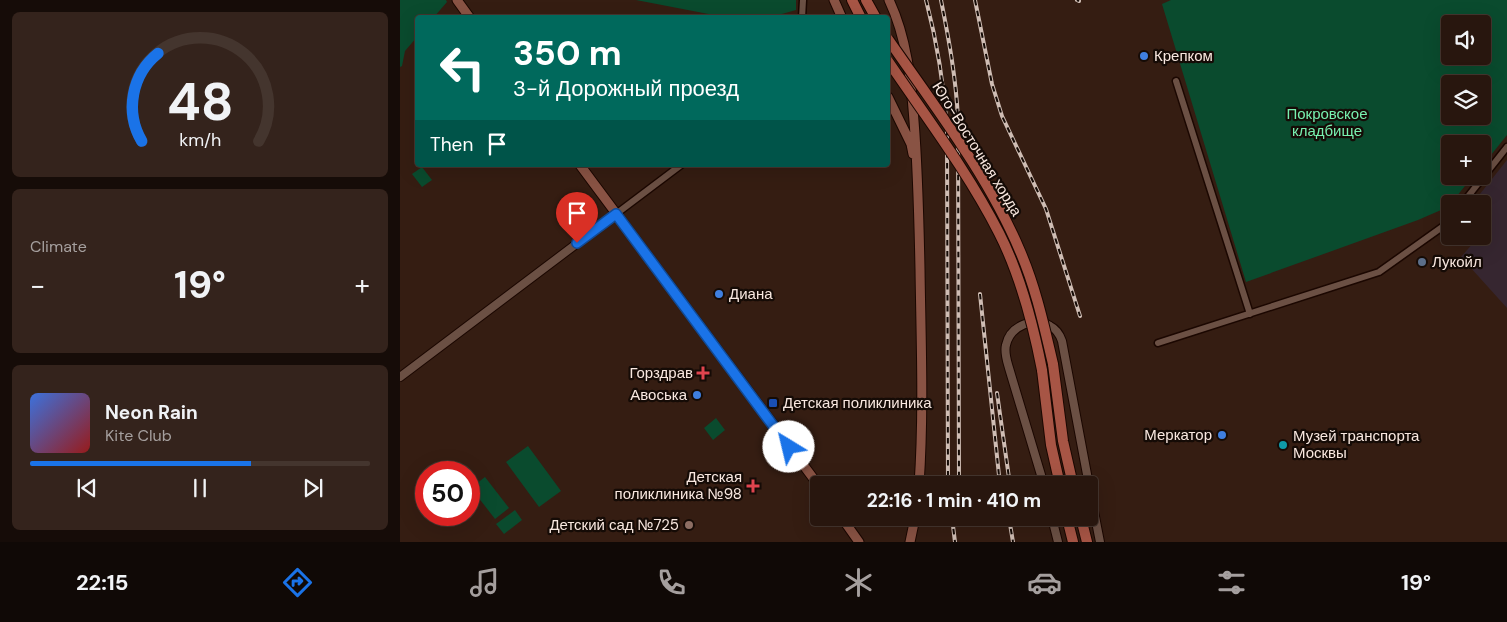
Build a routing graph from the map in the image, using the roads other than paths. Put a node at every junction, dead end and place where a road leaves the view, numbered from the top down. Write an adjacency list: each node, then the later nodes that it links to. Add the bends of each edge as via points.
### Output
1 (458, 0): 7 (main road)
2 (802, 0): 8 (street)
3 (834, 0): 9 (main road)
4 (852, 0): 10 (main road)
5 (866, 0): 11 (main road)
6 (889, 0): 19 (main road, via 902,34 911,83)
7 (468, 15)
8 (802, 15)
9 (841, 15)
10 (860, 15)
11 (874, 15)
12 (890, 42): 30 (main road, Юго-Восточная хорда, bridge, via 955,136 1020,252 1040,307)
13 (890, 64): 29 (main road, Юго-Восточная хорда, bridge, via 976,191 999,233 1036,338)
14 (1176, 81): 23 (street)
15 (890, 101): 19 (main road, via 910,144)
16 (1507, 147): 20 (street)
17 (581, 167): 21 (main road)
18 (678, 167): 21 (street)
19 (919, 176): 27 (main road)
20 (1469, 195)
21 (616, 214): 25 (street); 26 (main road)
22 (1441, 228): 23 (street, via 1380,272)
23 (1250, 314): 24 (street)
24 (1158, 343)
25 (400, 377)
26 (812, 476)
27 (920, 476)
28 (1041, 476): 31 (street, via 1005,350 1008,338 1020,325 1038,322 1050,325 1062,341)
29 (1058, 476)
30 (1072, 476)
31 (1087, 476)
32 (848, 526): 38 (main road)
33 (913, 526): 39 (main road)
34 (1054, 526): 40 (street)
35 (1069, 526): 41 (main road)
36 (1083, 526): 42 (main road)
37 (1097, 526): 43 (street)
38 (859, 542)
39 (910, 542)
40 (1058, 542)
41 (1073, 542)
42 (1087, 542)
43 (1100, 542)

